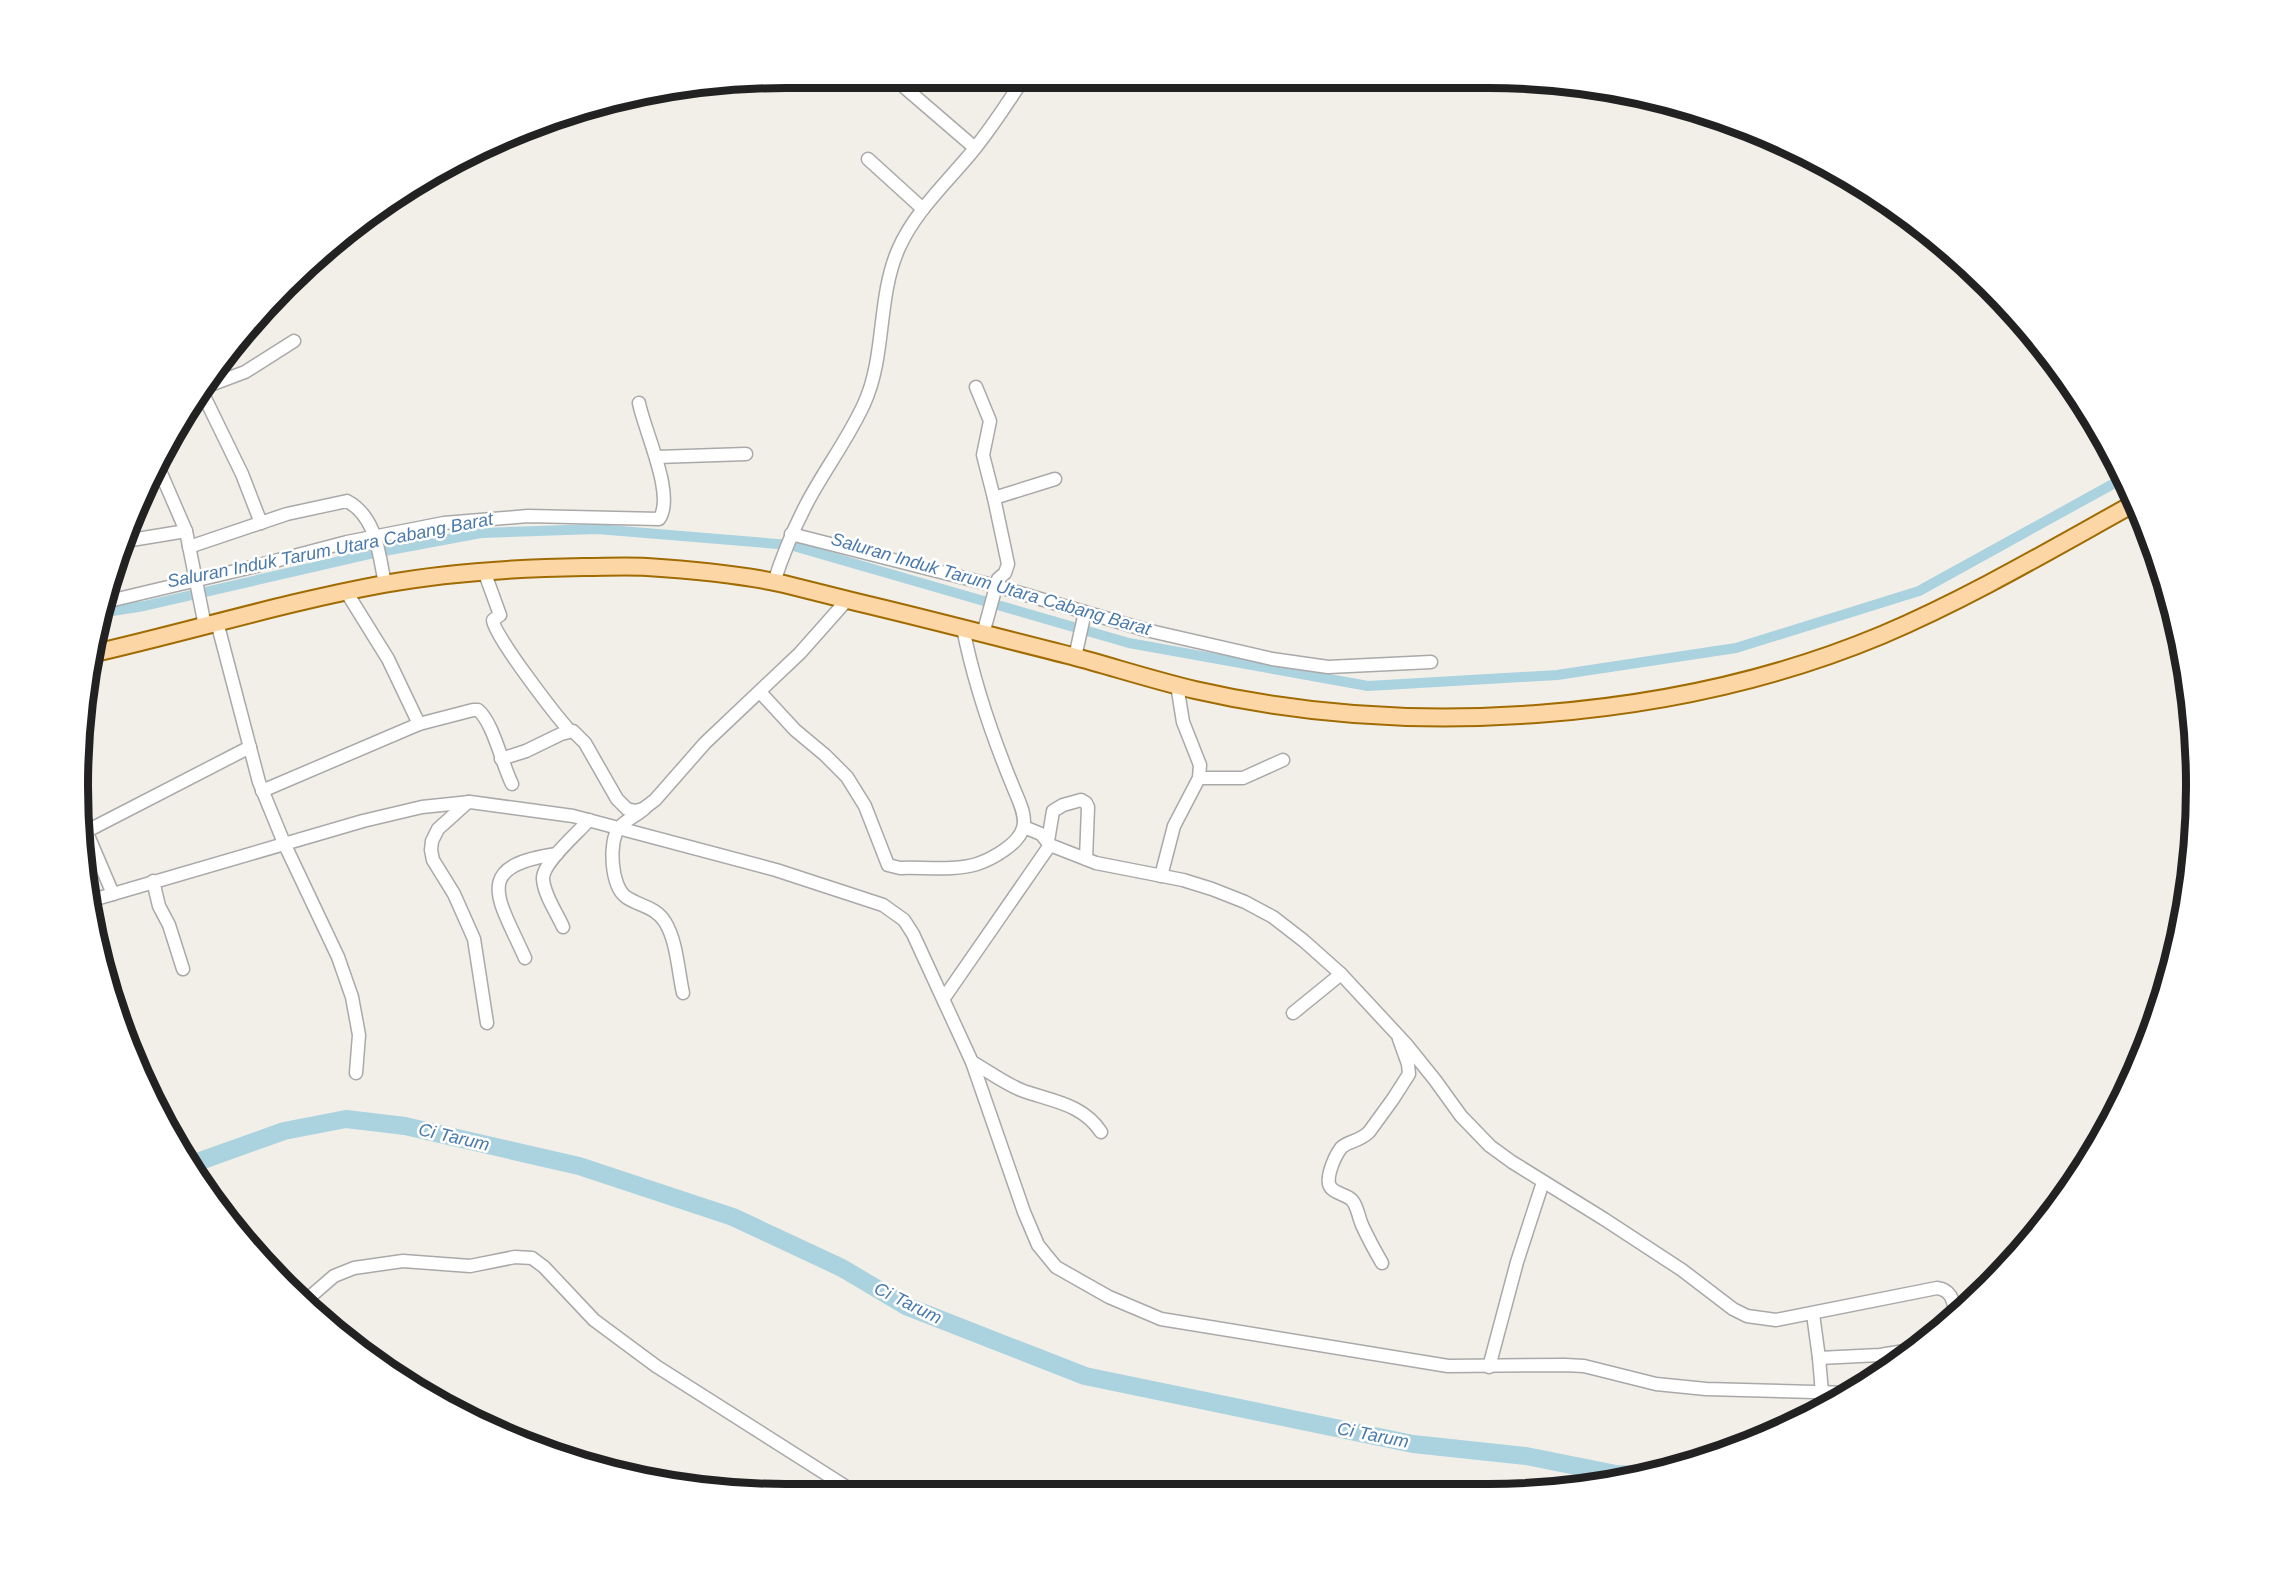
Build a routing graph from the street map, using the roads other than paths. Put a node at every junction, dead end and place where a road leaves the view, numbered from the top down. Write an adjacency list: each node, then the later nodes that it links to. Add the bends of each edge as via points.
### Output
1 (905, 88): 3 (street)
2 (1017, 88): 3 (street)
3 (975, 148): 5 (street)
4 (868, 159): 5 (street)
5 (923, 209): 19 (street, via 904,237 892,267 865,402)
6 (294, 341): 7 (street, via 245,372)
7 (218, 382)
8 (976, 387): 15 (street, via 990,421 983,456)
9 (206, 400): 17 (street)
10 (639, 403): 12 (street)
11 (746, 454): 12 (street)
12 (657, 457): 21 (street, via 663,502 659,519 528,516 444,523)
13 (162, 475): 18 (street)
14 (1055, 479): 15 (street)
15 (994, 498): 27 (street, via 1008,564)
16 (2127, 507): 38 (main road, via 1983,586 1885,633 1801,665 1661,698 1546,713 1414,717 1311,709)
17 (261, 523): 21 (street, via 347,501 358,509); 22 (street)
18 (186, 531): 20 (street); 22 (street)
19 (790, 536): 24 (street); 27 (street)
20 (134, 540)
21 (376, 541): 25 (street); 26 (street)
22 (189, 547): 25 (street)
23 (484, 571): 24 (main road, via 648,567 740,576); 26 (main road); 41 (street, via 501,616 493,620 493,625)
24 (776, 575): 30 (main road)
25 (196, 584): 29 (street); 32 (street)
26 (385, 584): 28 (main road)
27 (995, 589): 31 (street); 34 (street)
28 (347, 592): 32 (main road); 40 (street, via 388,659)
29 (114, 600)
30 (847, 600): 33 (main road); 39 (street)
31 (1084, 616): 36 (street); 37 (street, via 1304,664 1329,667)
32 (208, 621): 35 (main road); 42 (street)
33 (963, 628): 34 (main road); 52 (street, via 973,677 1021,808)
34 (985, 629): 36 (main road)
35 (102, 651)
36 (1076, 653): 38 (main road)
37 (1431, 662)
38 (1177, 685): 45 (street, via 1183,722 1200,765)
39 (760, 692): 49 (street, via 705,743); 52 (street, via 846,777 865,806 890,867 977,864 1010,844)
40 (418, 724): 43 (street, via 478,710 487,720); 47 (street)
41 (570, 731): 43 (street); 49 (street, via 585,743 617,799 627,809)
42 (250, 747): 47 (street); 53 (street)
43 (501, 759): 46 (street)
44 (1282, 760): 45 (street, via 1243,778)
45 (1199, 778): 59 (street, via 1174,825)
46 (512, 784)
47 (262, 791): 55 (street)
48 (468, 802): 50 (street); 55 (street, via 422,807); 70 (street, via 438,829 431,850 474,939)
49 (647, 807): 51 (street)
50 (589, 820): 51 (street); 57 (street)
51 (620, 827): 67 (street, via 613,863 616,881 626,897 654,910 664,921); 68 (street, via 776,870 882,905 904,920)
52 (1024, 827): 56 (street, via 1041,834)
53 (90, 830)
54 (91, 840): 61 (street)
55 (284, 843): 60 (street); 73 (street, via 338,957 351,997 359,1035)
56 (1049, 843): 58 (street); 58 (street, via 1053,811 1081,800 1089,807); 68 (street)
57 (557, 854): 63 (street, via 543,874 543,881); 64 (street, via 518,863 500,878 503,907)
58 (1086, 859): 59 (street)
59 (1161, 876): 66 (street, via 1230,896 1258,909 1304,941)
60 (153, 881): 61 (street); 65 (street)
61 (113, 894): 62 (street)
62 (98, 898)
63 (563, 927)
64 (525, 958)
65 (183, 969)
66 (1341, 974): 69 (street); 71 (street)
67 (683, 993)
68 (944, 998): 72 (street)
69 (1293, 1013)
70 (488, 1023)
71 (1398, 1036): 74 (street); 75 (street, via 1408,1064)
72 (972, 1062): 76 (street, via 1020,1089 1084,1112); 84 (street, via 1038,1245 1067,1274 1161,1319 1424,1363)
73 (356, 1073)
74 (1431, 1074): 75 (street); 77 (street, via 1476,1132)
75 (1407, 1078): 78 (street, via 1369,1132 1341,1148 1330,1172 1330,1188 1354,1202)
76 (1101, 1132)
77 (1544, 1182): 81 (street, via 1673,1264 1733,1310 1776,1320); 84 (street)
78 (1382, 1263)
79 (310, 1296): 87 (street, via 334,1276 354,1268 403,1261 470,1266 515,1257 532,1258 594,1320 656,1366)
80 (1954, 1305): 81 (street, via 1947,1291 1937,1288)
81 (1813, 1314): 83 (street)
82 (1895, 1353): 83 (street)
83 (1819, 1358): 85 (street)
84 (1489, 1367): 85 (street, via 1584,1366 1656,1384)
85 (1822, 1393): 86 (street)
86 (1832, 1393)
87 (842, 1484)

